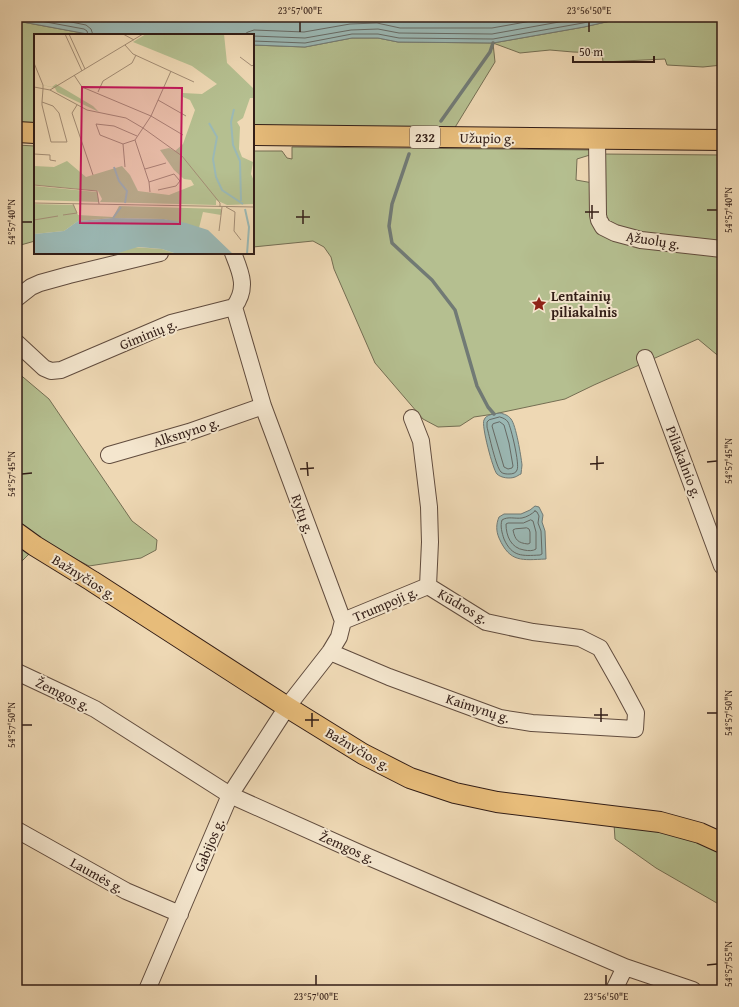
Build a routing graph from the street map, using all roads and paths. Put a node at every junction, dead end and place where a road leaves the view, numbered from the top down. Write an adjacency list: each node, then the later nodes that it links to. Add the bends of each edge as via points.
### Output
1 (17, 132): 2 (main road)
2 (34, 133)
3 (254, 134): 4 (main road, Užupio g. / 232)
4 (597, 139): 5 (main road, Užupio g. / 232); 6 (street, Ąžuolų g., via 598,215 603,226 616,233 641,240)
5 (722, 140)
6 (722, 249)
7 (156, 254): 9 (street, via 40,283)
8 (233, 254): 10 (street, via 243,288)
9 (17, 298)
10 (234, 307): 11 (street, Giminių g., via 171,323 61,370 52,371 44,368); 13 (street, Rytų g.)
11 (17, 343)
12 (645, 358): 17 (street, Piliakalnio g.)
13 (263, 406): 15 (street, Alksnyno g., via 188,432); 19 (street, Rytų g.)
14 (412, 418): 18 (street, Kūdros g., via 421,441 429,507)
15 (109, 455)
16 (17, 532): 23 (main road, Bažnyčios g.)
17 (722, 566)
18 (428, 586): 19 (street, Trumpoji g.); 22 (street, Kūdros g., via 486,622 580,638 600,648)
19 (343, 622): 20 (street, via 339,637)
20 (330, 652): 22 (street, Kaimynų g., via 500,718 532,723 635,729 636,713); 23 (street)
21 (17, 672): 24 (street, Žemgos g., via 95,710)
22 (621, 685)
23 (287, 707): 24 (street, Gabijos g.); 26 (main road, Bažnyčios g., via 363,754 404,775 455,793 497,802 660,822 700,833)
24 (230, 795): 27 (street, Gabijos g.); 28 (street, Žemgos g.)
25 (17, 830): 27 (street, Laumės g., via 126,891)
26 (722, 843)
27 (180, 914): 29 (street, Gabijos g.)
28 (625, 968): 30 (street); 31 (street, Žemgos g.)
29 (147, 990)
30 (614, 990)
31 (693, 990)

